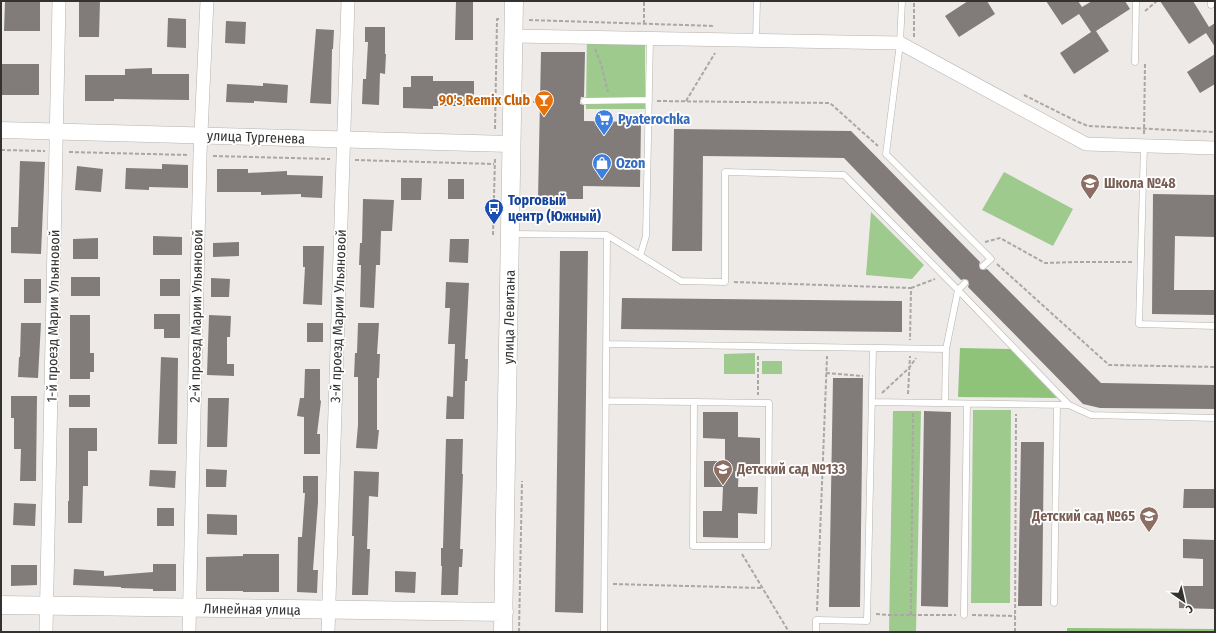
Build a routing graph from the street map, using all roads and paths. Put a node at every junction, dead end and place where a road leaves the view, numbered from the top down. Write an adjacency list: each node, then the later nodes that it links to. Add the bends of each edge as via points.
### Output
1 (60, 1): 30 (street, 1-й проезд Марии Ульяновой)
2 (207, 1): 32 (street, 2-й проезд Марии Ульяновой)
3 (348, 1): 33 (street, 3-й проезд Марии Ульяновой)
4 (514, 1): 14 (main road, улица Левитана)
5 (644, 1): 13 (path)
6 (757, 1): 18 (lane)
7 (902, 1): 19 (lane)
8 (914, 1): 17 (path)
9 (1136, 1): 22 (lane)
10 (1157, 1): 11 (path, via 1146,11)
11 (1146, 6)
12 (497, 19): 34 (path)
13 (644, 24)
14 (514, 36): 15 (street); 34 (main road, улица Левитана)
15 (589, 37): 16 (street); 26 (path, via 602,64)
16 (650, 38): 18 (street); 24 (lane)
17 (913, 38)
18 (756, 40): 19 (street)
19 (900, 43): 35 (street, via 1086,144); 39 (lane)
20 (717, 50): 27 (path)
21 (1145, 58): 28 (path)
22 (1135, 62)
23 (1019, 92): 28 (path, via 1088,126)
24 (649, 100): 26 (lane); 27 (path); 46 (lane, via 646,236)
25 (584, 101): 26 (lane)
26 (610, 101)
27 (686, 101): 39 (path, via 830,103)
28 (1144, 129): 31 (path); 35 (path)
29 (1, 130): 30 (street, улица Тургенева)
30 (57, 131): 32 (street, улица Тургенева); 38 (street, 1-й проезд Марии Ульяновой)
31 (1215, 132)
32 (201, 135): 33 (street, улица Тургенева); 40 (street, 2-й проезд Марии Ульяновой)
33 (343, 139): 34 (street, улица Тургенева); 41 (street, 3-й проезд Марии Ульяновой)
34 (503, 143): 42 (main road, улица Левитана); 42 (path)
35 (1144, 146): 36 (street); 48 (lane)
36 (1215, 148)
37 (1, 150): 38 (path)
38 (56, 151): 40 (path); 83 (street, 1-й проезд Марии Ульяновой)
39 (886, 154): 45 (lane)
40 (200, 155): 41 (path); 84 (street, 2-й проезд Марии Ульяновой)
41 (343, 159): 42 (path); 85 (street, 3-й проезд Марии Ульяновой)
42 (503, 164): 43 (main road, улица Левитана); 43 (path)
43 (502, 235): 44 (lane); 86 (main road, улица Левитана)
44 (607, 235): 46 (lane); 56 (lane)
45 (977, 244): 47 (lane); 48 (path, via 1000,238 1045,263)
46 (640, 256): 51 (lane, via 681,281)
47 (991, 259): 49 (lane); 63 (path, via 1109,365)
48 (1140, 262): 55 (lane, via 1138,324)
49 (984, 266)
50 (944, 276): 51 (lane, via 844,175 725,172); 53 (path); 54 (lane)
51 (725, 282): 53 (path)
52 (965, 283): 54 (lane)
53 (911, 288): 60 (path)
54 (958, 290): 62 (lane); 76 (lane)
55 (1215, 326)
56 (606, 344): 57 (lane); 67 (lane)
57 (758, 346): 58 (lane); 69 (path)
58 (827, 347): 59 (lane); 65 (path)
59 (873, 348): 60 (lane); 66 (lane)
60 (910, 348): 61 (lane); 64 (path)
61 (921, 349): 62 (lane); 64 (path)
62 (946, 349): 72 (lane)
63 (1215, 367)
64 (909, 368): 70 (path); 71 (path)
65 (826, 373): 66 (path); 91 (path)
66 (873, 376): 70 (lane)
67 (606, 401): 68 (lane); 79 (lane)
68 (694, 402): 69 (lane); 78 (lane, via 693,546)
69 (758, 402): 78 (lane, via 769,402 768,546)
70 (872, 402): 71 (lane); 87 (lane)
71 (911, 403): 72 (lane); 88 (path)
72 (945, 403): 73 (lane)
73 (967, 404): 74 (lane); 89 (lane)
74 (1016, 404): 75 (lane); 90 (path)
75 (1057, 405): 76 (lane); 81 (lane)
76 (1069, 405): 77 (lane, via 1091,415)
77 (1215, 418)
78 (737, 546): 80 (path)
79 (604, 584): 80 (path); 96 (lane)
80 (762, 588): 97 (path)
81 (1054, 603)
82 (1, 605): 83 (main road, Линейная улица)
83 (47, 606): 84 (main road, Линейная улица); 92 (street, 1-й проезд Марии Ульяновой)
84 (189, 608): 85 (main road, Линейная улица); 93 (street, 2-й проезд Марии Ульяновой)
85 (329, 610): 86 (main road, Линейная улица); 94 (street, 3-й проезд Марии Ульяновой)
86 (504, 612): 95 (main road, улица Левитана)
87 (867, 612): 88 (path); 91 (lane, via 866,621)
88 (911, 615): 89 (path)
89 (964, 615): 90 (path)
90 (1015, 616): 99 (path)
91 (816, 620): 98 (lane)
92 (46, 632)
93 (189, 632)
94 (328, 632)
95 (503, 632)
96 (604, 632)
97 (789, 632)
98 (816, 632)
99 (1015, 632)

